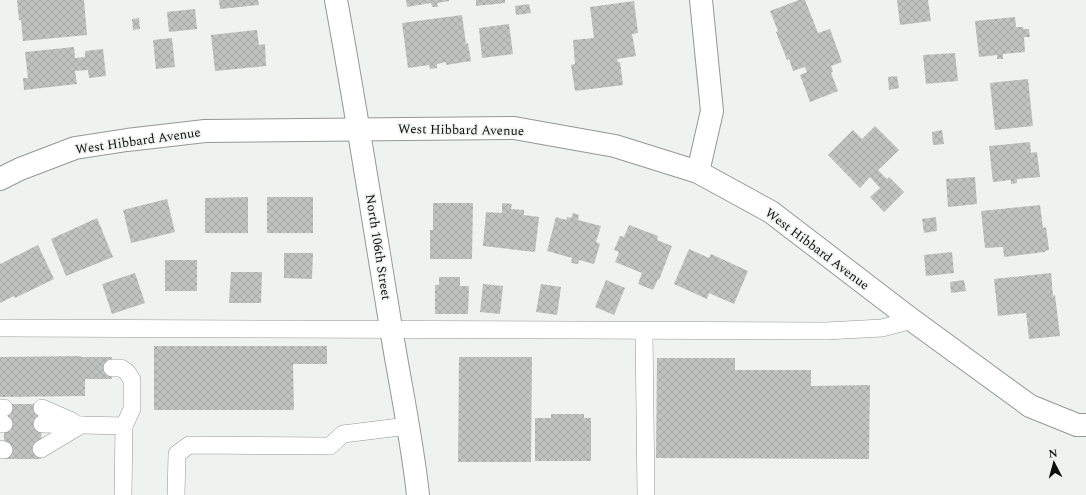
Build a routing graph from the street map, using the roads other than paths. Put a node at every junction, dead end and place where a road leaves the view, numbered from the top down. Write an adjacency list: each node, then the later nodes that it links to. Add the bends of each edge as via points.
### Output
1 (336, 0): 3 (street, North 106th Street)
2 (701, 0): 4 (street, via 712,111)
3 (359, 130): 4 (street, West Hibbard Avenue, via 514,128 615,146); 5 (street, West Hibbard Avenue, via 205,131 127,140 75,148); 8 (street, North 106th Street)
4 (698, 172): 6 (street, West Hibbard Avenue, via 771,212)
5 (0, 179)
6 (912, 320): 9 (lane, via 882,328 826,331); 13 (street, West Hibbard Avenue, via 1030,406 1077,425)
7 (0, 328): 8 (lane)
8 (391, 330): 9 (lane); 15 (street, North 106th Street)
9 (644, 331): 20 (lane)
10 (112, 368): 14 (lane, via 121,368 132,380 132,409)
11 (42, 416): 12 (lane)
12 (81, 425): 14 (lane); 16 (lane)
13 (1086, 425)
14 (124, 426): 17 (lane)
15 (408, 426): 18 (lane, via 343,434 330,446 189,445 177,454); 19 (street, North 106th Street)
16 (41, 449)
17 (123, 495)
18 (176, 495)
19 (418, 495)
20 (646, 495)

